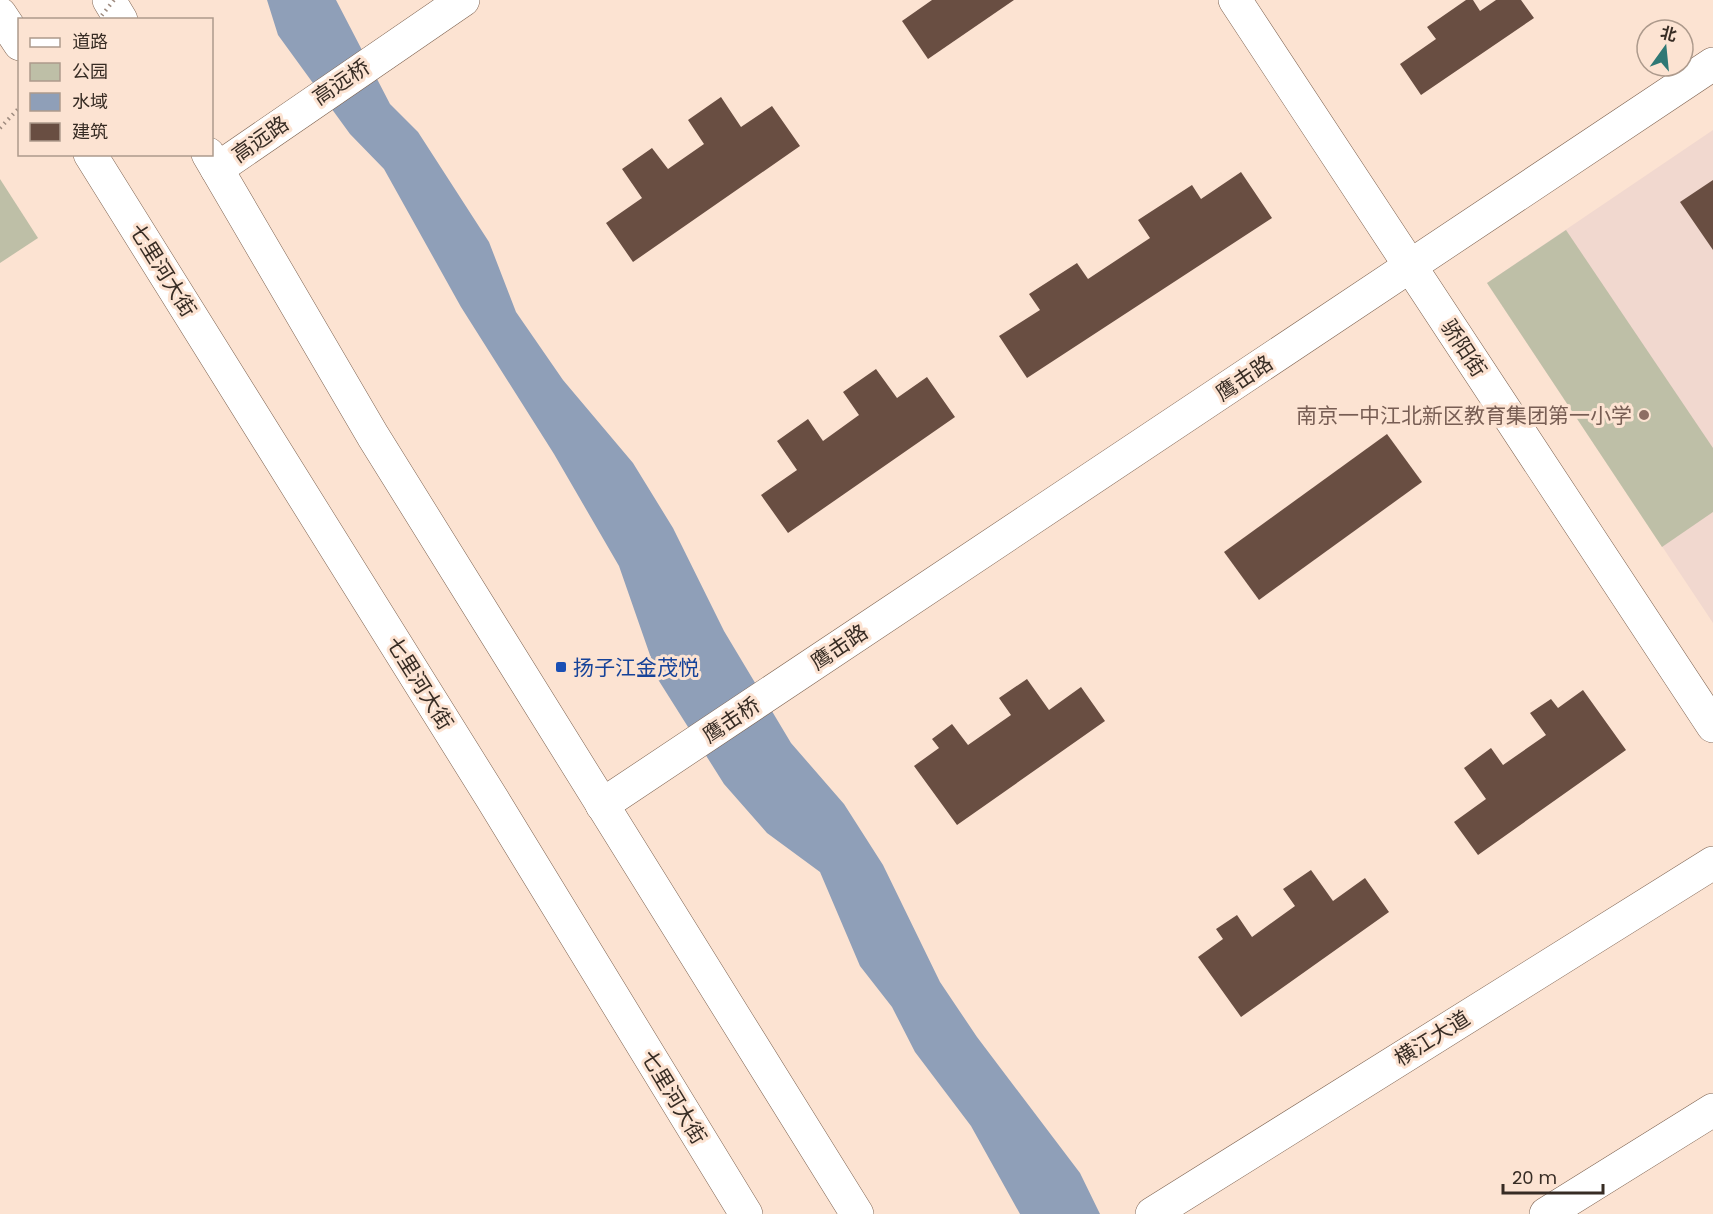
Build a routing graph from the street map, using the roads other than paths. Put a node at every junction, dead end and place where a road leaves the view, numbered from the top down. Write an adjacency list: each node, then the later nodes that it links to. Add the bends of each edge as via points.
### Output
1 (109, 0): 5 (main road)
2 (463, 0): 8 (main road, 高远桥)
3 (1235, 0): 11 (main road, 骄阳街)
4 (0, 14): 6 (main road)
5 (120, 18)
6 (18, 41)
7 (1713, 64): 11 (main road, 鹰击路)
8 (303, 108): 10 (main road, 高远路)
9 (91, 156): 18 (main road, 七里河大街)
10 (212, 162): 14 (main road, via 373,436)
11 (1411, 267): 12 (main road, 鹰击路); 13 (main road, 骄阳街)
12 (774, 691): 14 (main road, 鹰击桥)
13 (1713, 726)
14 (602, 805): 19 (main road)
15 (1713, 863): 17 (main road, 横江大道)
16 (1713, 1110): 20 (main road)
17 (1159, 1209)
18 (746, 1214)
19 (857, 1214)
20 (1546, 1214)

